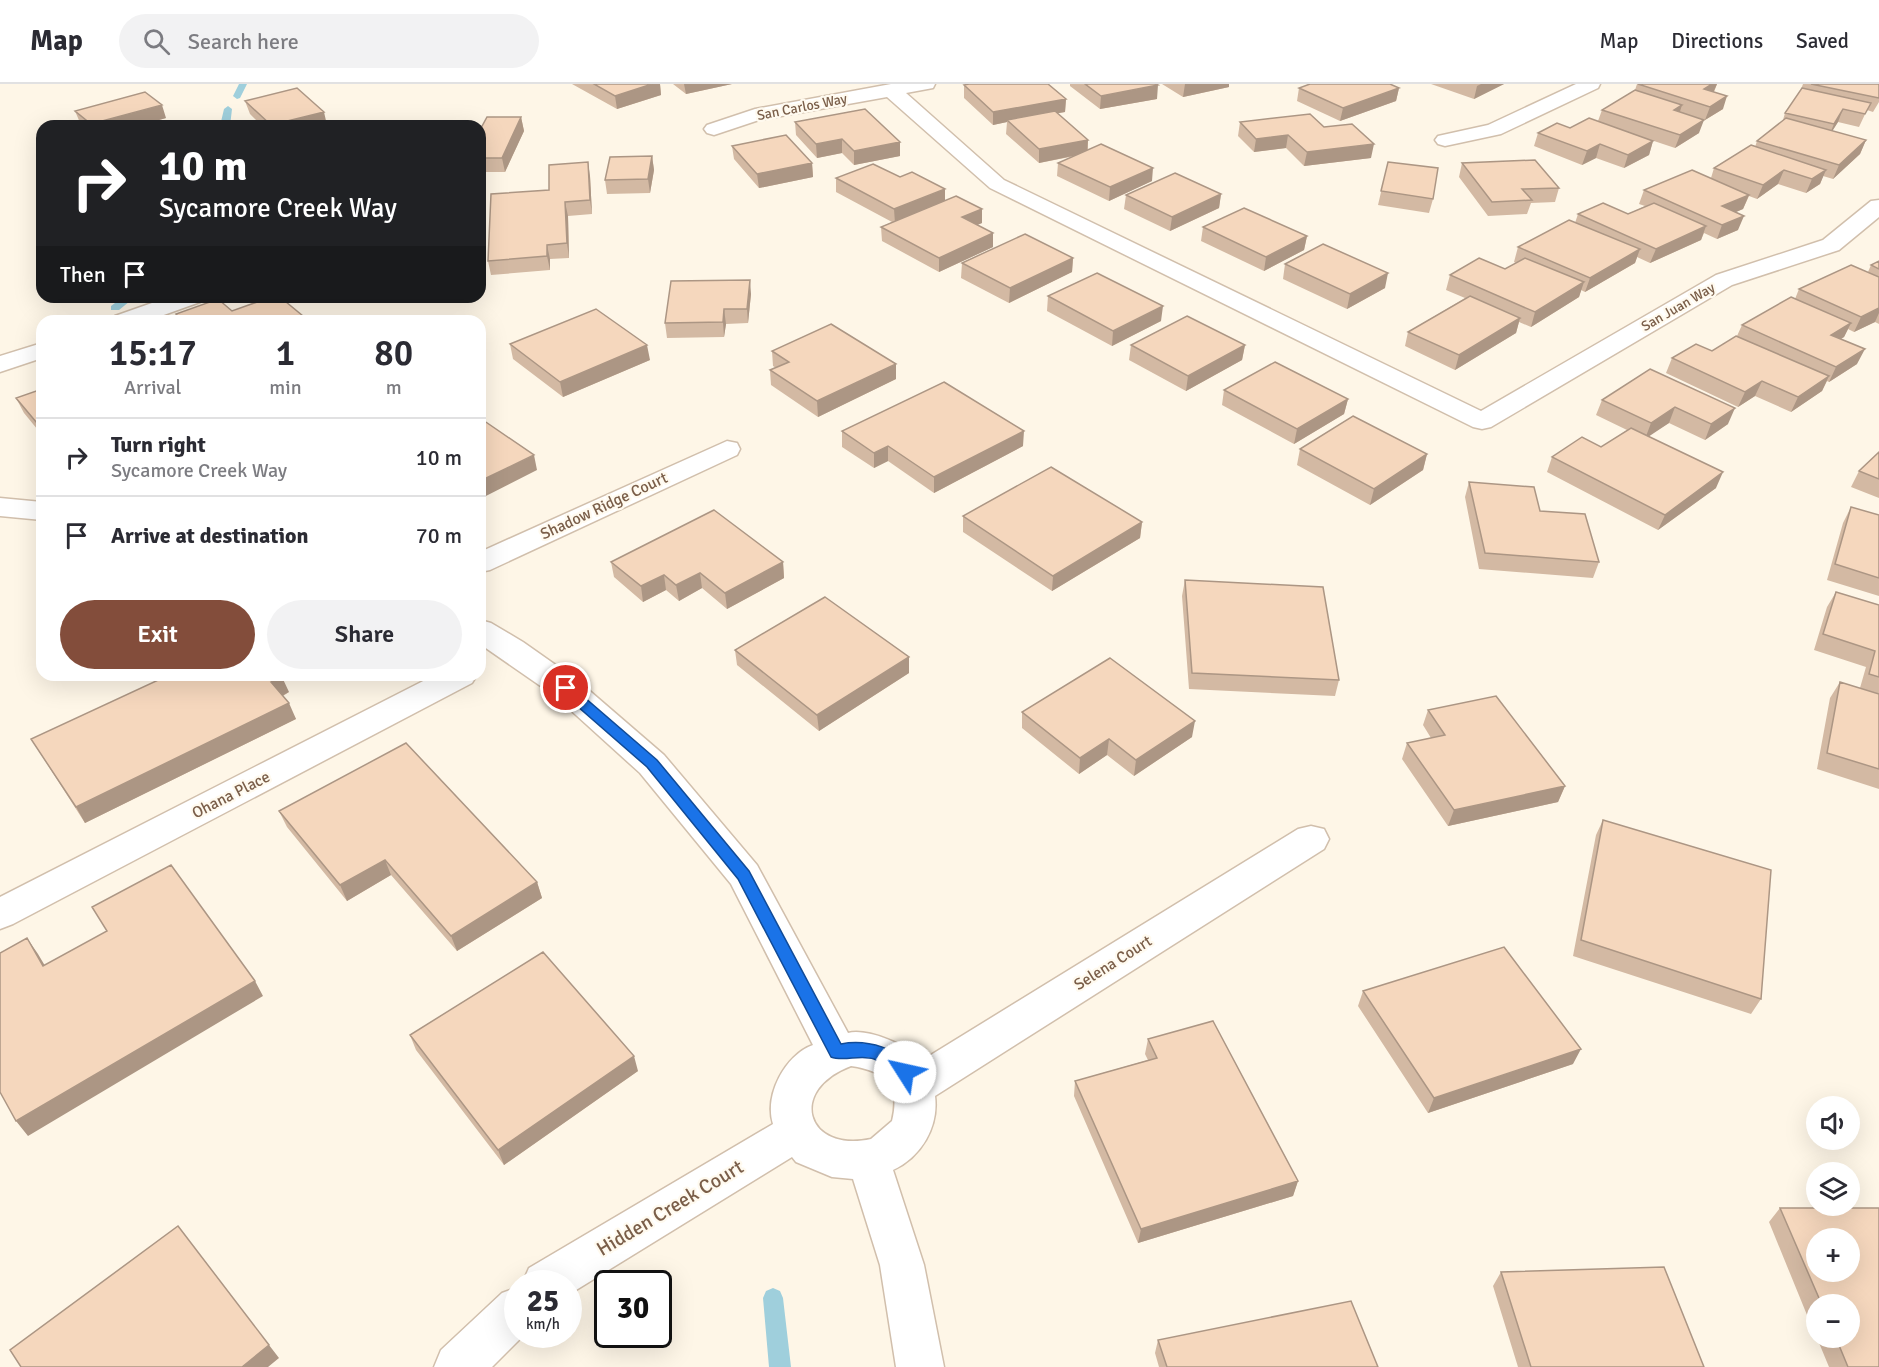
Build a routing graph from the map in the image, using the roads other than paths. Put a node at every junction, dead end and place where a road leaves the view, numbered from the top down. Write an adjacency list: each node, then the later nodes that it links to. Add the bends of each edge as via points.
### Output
1 (926, 84): 3 (street, San Carlos Way)
2 (1591, 84): 5 (street, via 1494,130)
3 (891, 90): 4 (street, San Carlos Way, via 755,115); 6 (street, San Juan Way, via 997,184 1482,421 1724,280 1831,245)
4 (714, 129)
5 (1445, 140)
6 (1879, 206)
7 (175, 303): 8 (street)
8 (141, 315)
9 (36, 351): 10 (street)
10 (3, 359)
11 (727, 449): 14 (street, Shadow Ridge Court)
12 (0, 507): 13 (street)
13 (36, 510)
14 (486, 560)
15 (486, 634): 16 (street)
16 (512, 649): 17 (street); 21 (street, via 566,688 652,764 744,875)
17 (486, 662)
18 (449, 681): 20 (street, Ohana Place)
19 (1311, 839): 22 (street, Selena Court)
20 (0, 914)
21 (837, 1052): 22 (street, via 871,1051 890,1058); 23 (street, via 805,1070 792,1091 790,1116)
22 (914, 1087): 24 (street, via 915,1116 904,1138 888,1152)
23 (796, 1132): 24 (street, via 807,1145 830,1158); 25 (street, Hidden Creek Court)
24 (868, 1160): 28 (street, via 902,1265)
25 (568, 1270)
26 (504, 1323): 27 (street)
27 (458, 1367)
28 (920, 1367)

